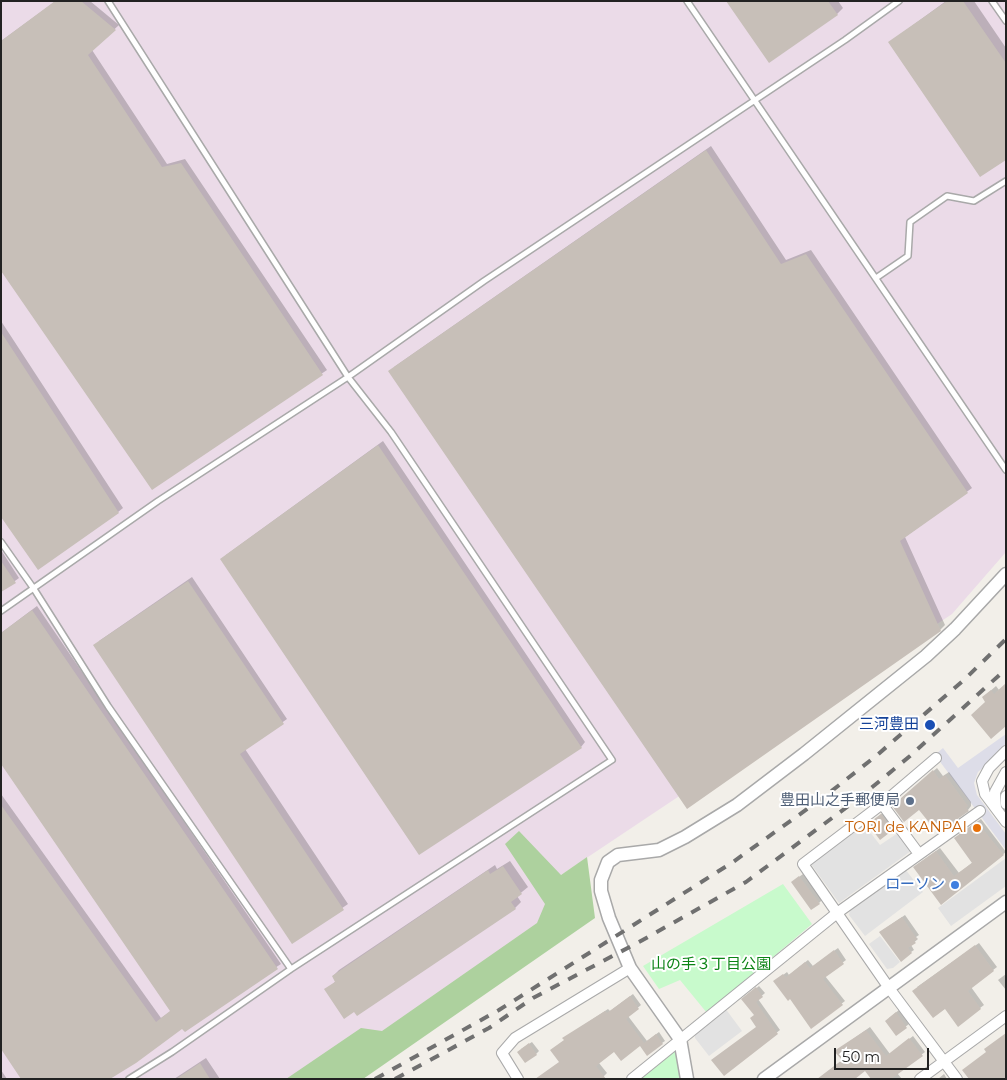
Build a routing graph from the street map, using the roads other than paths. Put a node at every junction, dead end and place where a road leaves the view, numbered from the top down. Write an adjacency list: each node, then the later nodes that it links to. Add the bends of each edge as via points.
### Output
1 (108, 1): 9 (lane)
2 (687, 1): 6 (lane)
3 (898, 1): 6 (lane)
4 (992, 1): 5 (lane)
5 (1006, 21)
6 (753, 100): 8 (lane); 9 (lane)
7 (1006, 180): 8 (lane, via 974,201 947,196 910,222 908,256)
8 (876, 278): 10 (lane)
9 (348, 377): 13 (lane, via 158,501); 27 (lane, via 391,432 612,760)
10 (1006, 470)
11 (1, 542): 13 (lane)
12 (1006, 574): 26 (street, via 926,656 737,805 659,850 618,855 608,862 601,880 601,891)
13 (34, 589): 14 (lane); 27 (lane, via 108,706)
14 (1, 611)
15 (1006, 751): 20 (street, via 989,768 982,781 985,794)
16 (936, 758): 19 (street)
17 (1006, 772): 20 (street, via 995,792)
18 (1006, 796): 20 (street)
19 (882, 804): 23 (street); 25 (street, via 803,864)
20 (1001, 807): 22 (street)
21 (980, 811): 23 (street)
22 (1006, 822)
23 (918, 854): 25 (street)
24 (1006, 902): 28 (street)
25 (838, 913): 28 (street); 30 (street)
26 (630, 968): 30 (street); 33 (street, via 515,1038 502,1053)
27 (291, 969): 32 (lane)
28 (889, 988): 31 (street); 36 (street)
29 (1006, 1016): 31 (street)
30 (680, 1039): 34 (street); 35 (street)
31 (944, 1062): 37 (street); 38 (street)
32 (129, 1079)
33 (518, 1079)
34 (632, 1079)
35 (687, 1079)
36 (764, 1079)
37 (920, 1079)
38 (956, 1079)

